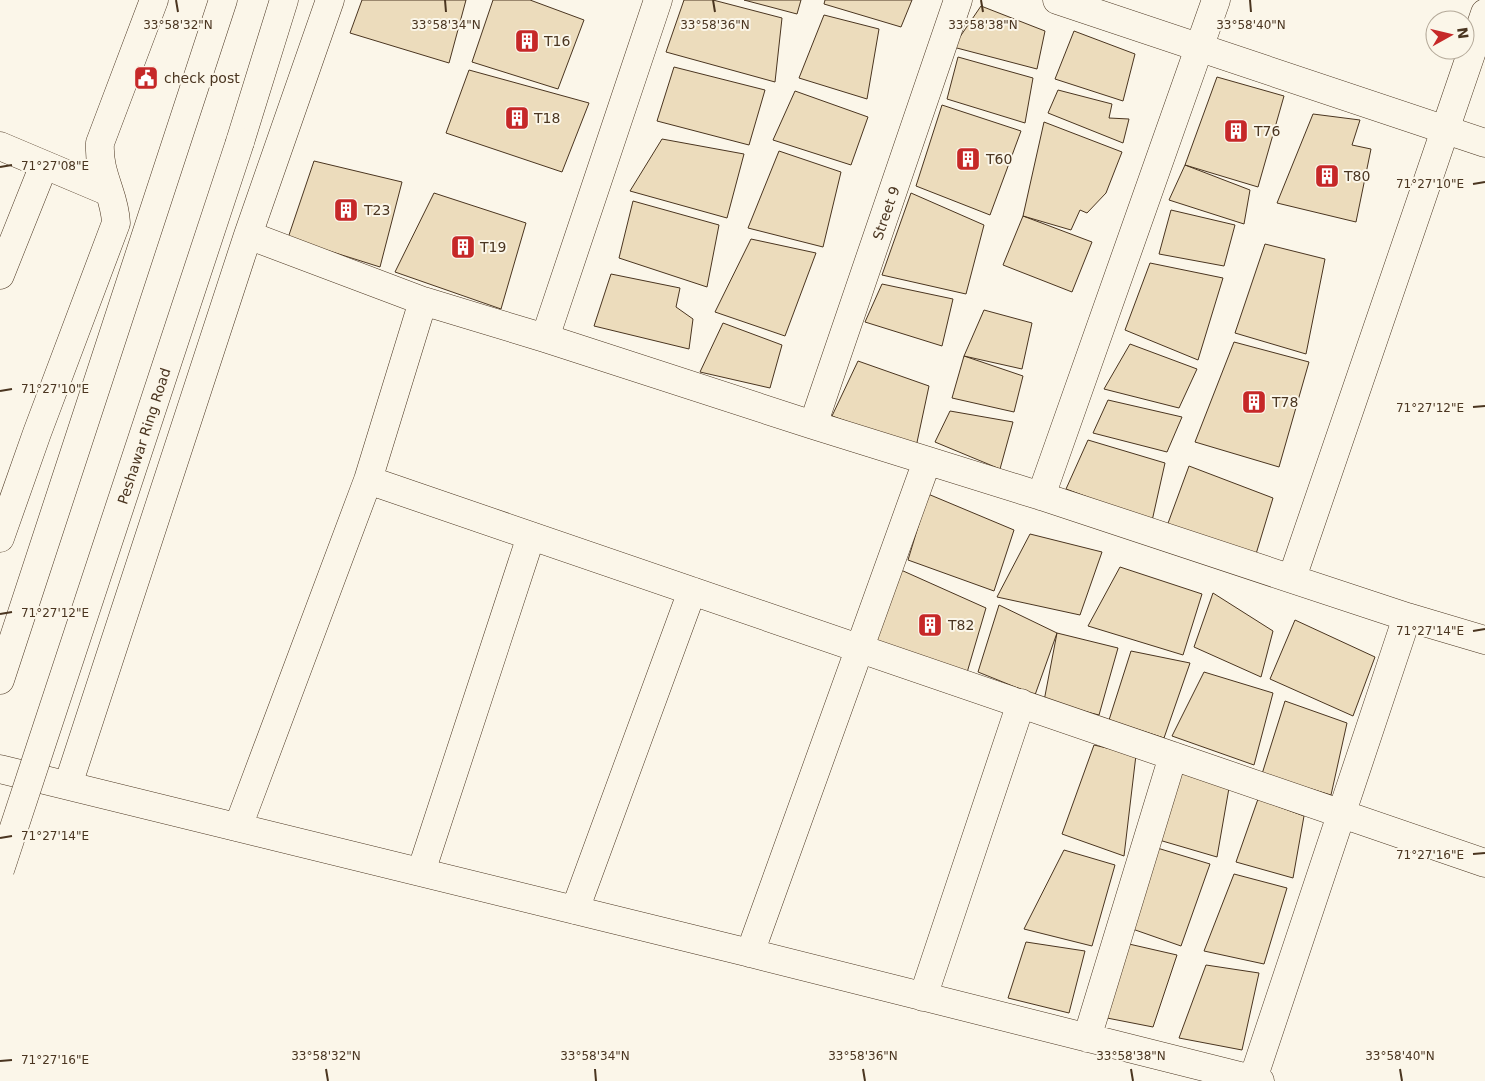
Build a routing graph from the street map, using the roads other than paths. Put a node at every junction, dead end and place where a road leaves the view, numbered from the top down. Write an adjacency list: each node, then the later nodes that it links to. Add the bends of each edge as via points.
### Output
1 (154, 0): 15 (main road, via 100,143 101,167)
2 (222, 0): 31 (main road)
3 (284, 0): 39 (main road, Peshawar Ring Road, bridge)
4 (330, 0): 16 (main road)
5 (658, 0): 19 (main road)
6 (958, 0): 20 (main road, Street 9)
7 (1057, 0): 10 (main road)
8 (1216, 0): 10 (main road)
9 (1485, 13): 11 (main road)
10 (1199, 47): 11 (main road); 23 (main road)
11 (1445, 130): 12 (main road); 26 (main road)
12 (1485, 143)
13 (0, 146): 14 (main road)
14 (44, 165): 15 (main road); 17 (main road)
15 (109, 192): 25 (main road, via 116,211 113,234)
16 (248, 235): 18 (main road); 35 (main road)
17 (0, 275)
18 (423, 301): 19 (main road); 22 (main road)
19 (544, 338): 20 (main road)
20 (813, 425): 21 (main road)
21 (927, 461): 23 (main road); 30 (main road)
22 (368, 480): 24 (main road); 37 (main road)
23 (1041, 496): 26 (main road)
24 (531, 536): 27 (main road); 40 (main road)
25 (0, 538)
26 (1292, 578): 28 (main road)
27 (692, 591): 30 (main road); 41 (main road)
28 (1408, 617): 29 (main road); 36 (main road)
29 (1485, 640)
30 (860, 648): 32 (main road); 42 (main road)
31 (0, 680)
32 (1021, 703): 33 (main road); 43 (main road)
33 (1173, 756): 36 (main road); 44 (main road)
34 (0, 770): 35 (main road)
35 (68, 785): 37 (main road)
36 (1341, 814): 38 (main road); 45 (main road)
37 (238, 827): 40 (main road)
38 (1485, 863)
39 (0, 870)
40 (421, 872): 41 (main road)
41 (575, 910): 42 (main road)
42 (750, 953): 43 (main road)
43 (923, 997): 44 (main road)
44 (1087, 1038): 45 (main road)
45 (1256, 1080)

